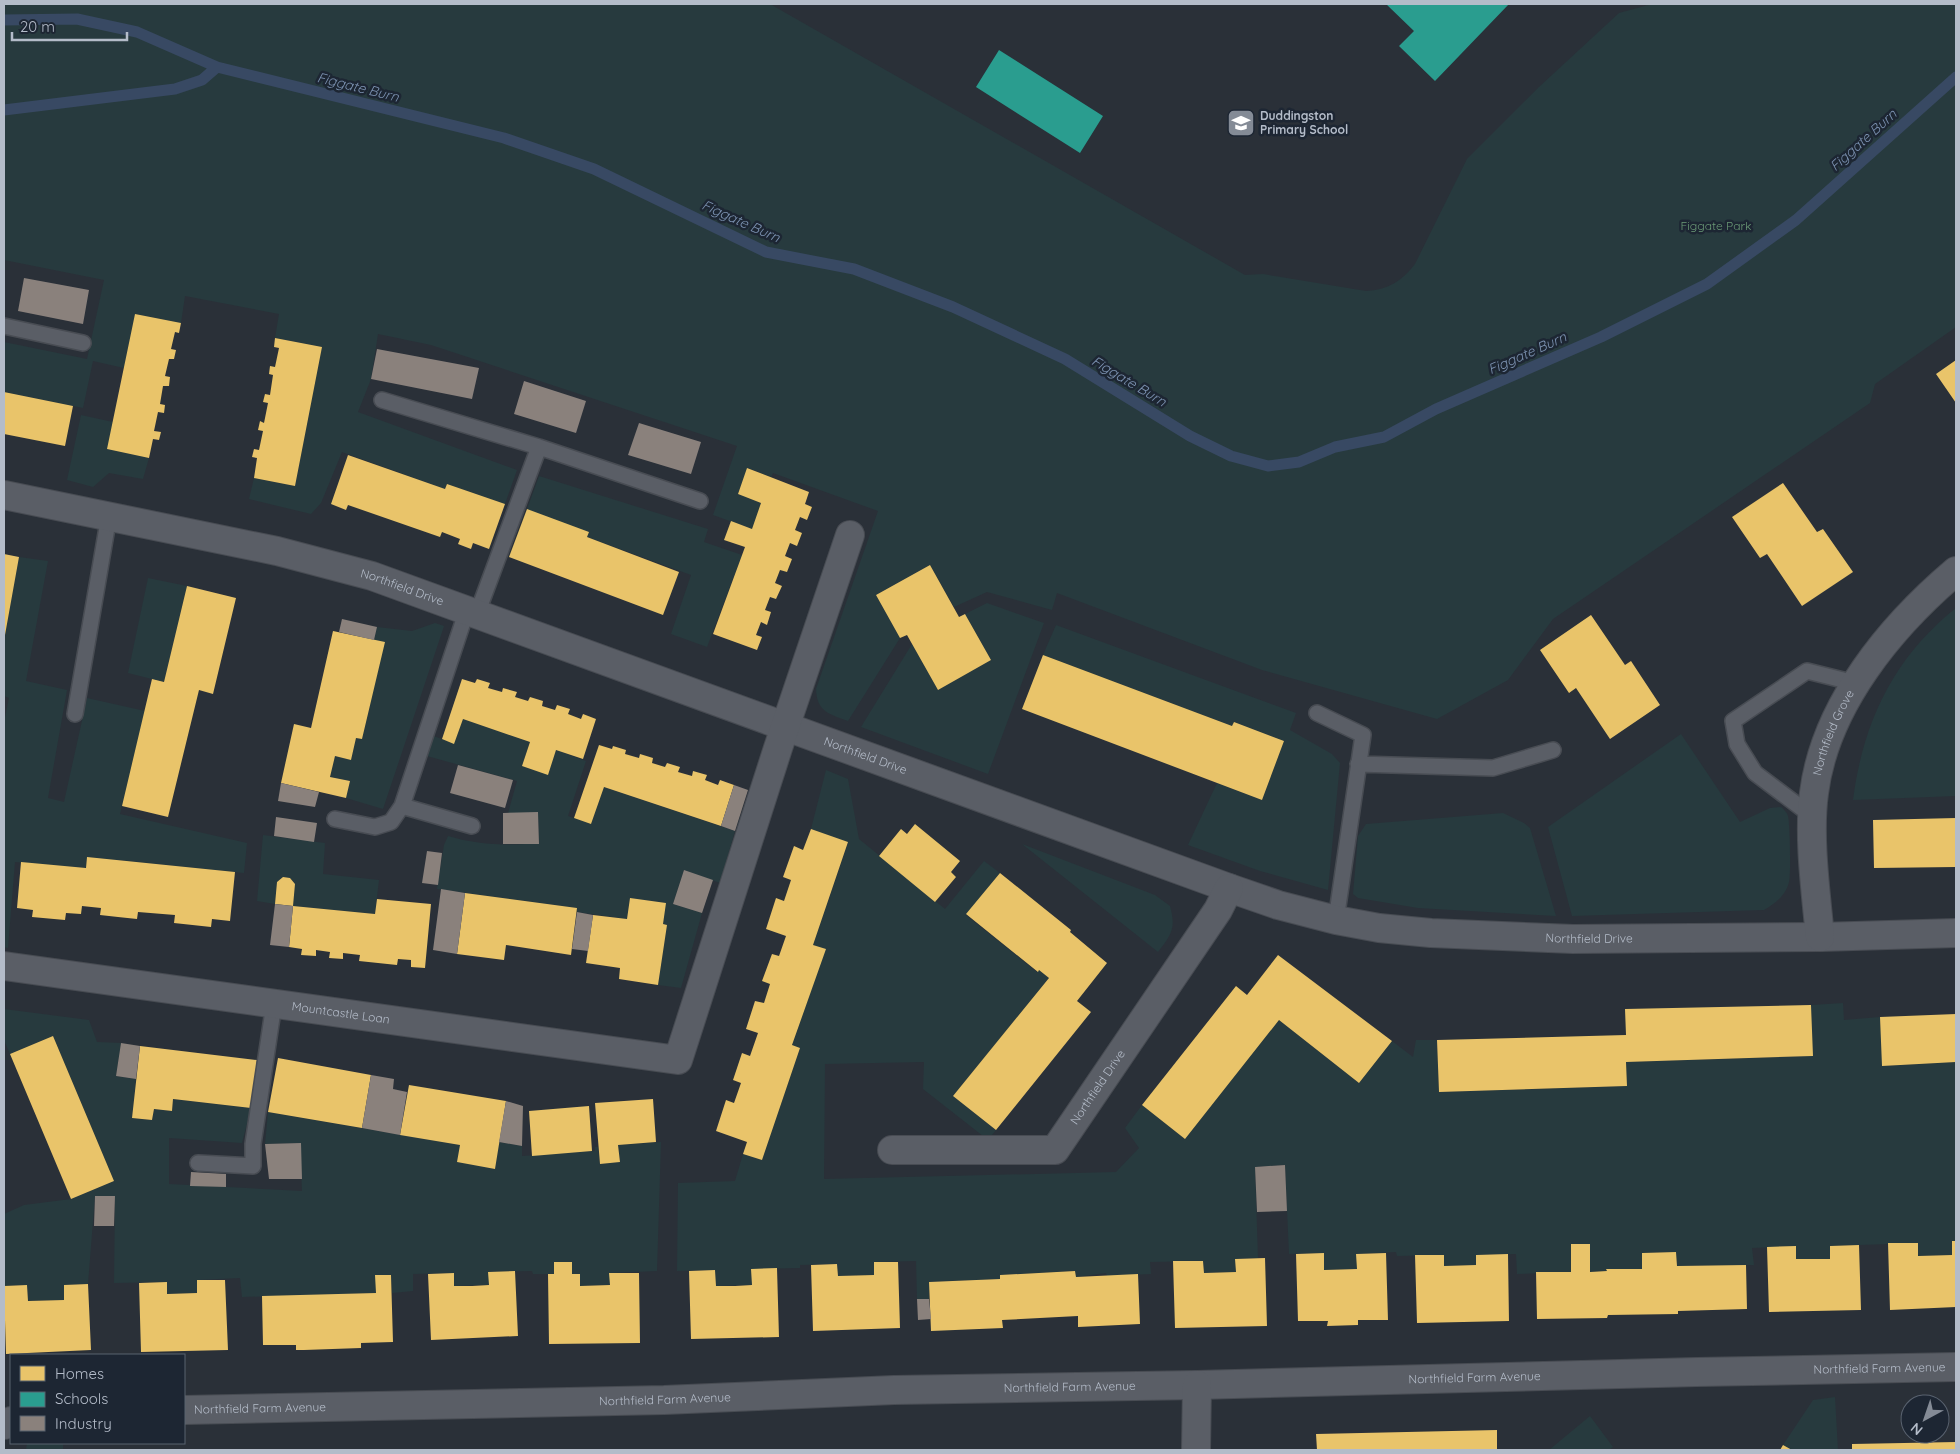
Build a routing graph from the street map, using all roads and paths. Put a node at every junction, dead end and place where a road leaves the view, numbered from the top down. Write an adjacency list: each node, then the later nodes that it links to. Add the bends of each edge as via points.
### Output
1 (4, 326): 2 (lane)
2 (83, 343)
3 (382, 400): 4 (lane)
4 (539, 447): 6 (lane); 10 (lane)
5 (4, 495): 7 (street, Northfield Drive)
6 (700, 501)
7 (110, 516): 10 (street, Northfield Drive, via 277,551 372,576); 13 (lane)
8 (850, 535): 14 (street)
9 (1956, 571): 11 (street, Northfield Grove, via 1893,632)
10 (472, 612): 14 (street, Northfield Drive); 17 (lane)
11 (1855, 683): 18 (street, Northfield Grove, via 1821,761); 18 (lane, via 1807,671 1733,721 1737,744 1754,773)
12 (1317, 713): 16 (lane, via 1363,735)
13 (75, 714)
14 (786, 726): 21 (street, Northfield Drive); 26 (street, Mountcastle Loan, via 678,1060)
15 (1552, 750): 16 (lane, via 1494,768)
16 (1358, 764): 22 (lane)
17 (402, 806): 19 (lane, via 391,822 376,827); 20 (lane)
18 (1812, 816): 24 (street, Northfield Grove)
19 (335, 819)
20 (472, 826)
21 (1229, 888): 22 (street, Northfield Drive); 27 (street, Northfield Drive, via 1218,910 1055,1150)
22 (1336, 920): 24 (street, Northfield Drive, via 1431,933 1573,939)
23 (1956, 933): 24 (street, Northfield Drive)
24 (1820, 937)
25 (4, 966): 26 (street, Mountcastle Loan)
26 (274, 1004): 28 (lane, via 253,1144 253,1166)
27 (892, 1150)
28 (198, 1163)
29 (1956, 1367): 30 (street, Northfield Farm Avenue)
30 (1197, 1385): 31 (street, Northfield Farm Avenue); 32 (street)
31 (185, 1410)
32 (1196, 1450)

